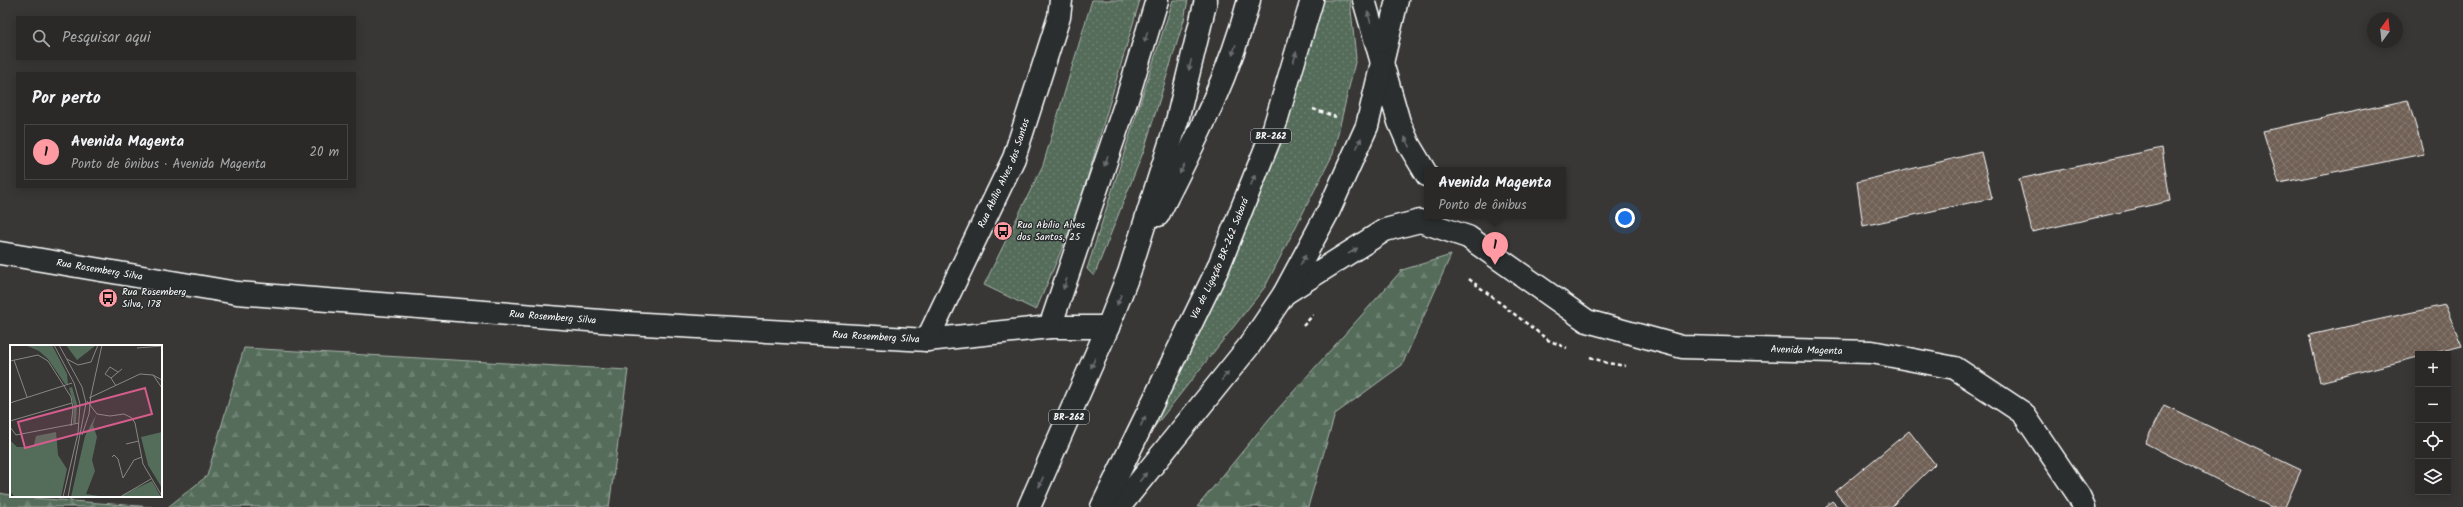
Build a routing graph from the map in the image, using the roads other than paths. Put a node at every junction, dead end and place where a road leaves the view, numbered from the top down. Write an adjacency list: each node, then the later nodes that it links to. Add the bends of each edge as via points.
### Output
1 (1061, 0): 17 (main road, Rua Abílio Alves dos Santos, via 1059,17 1014,158)
2 (1157, 0): 15 (main road, one-way to 15, via 1127,99)
3 (1206, 0): 13 (main road, BR-262, one-way to 13, via 1177,121)
4 (1249, 0): 13 (main road, one-way to 13, via 1211,111)
5 (1312, 0): 19 (main road, Via de Ligação BR-262 Sabará / BR-262, one-way to 5, via 1218,268 1274,128)
6 (1364, 0): 8 (main road, one-way to 6)
7 (1397, 0): 8 (main road)
8 (1382, 63): 9 (main road, one-way to 8, via 1399,122); 14 (main road, one-way to 8, via 1329,210 1367,126)
9 (1424, 170)
10 (1456, 219): 11 (main road, Avenida Magenta)
11 (1468, 237): 14 (main road, Avenida Magenta, one-way to 11, via 1385,230 1420,221); 21 (main road, Avenida Magenta, via 1587,321 1682,347 1872,352 1955,368 2023,413 2080,496)
12 (0, 252): 17 (main road, Rua Rosemberg Silva, via 237,293 627,323)
13 (1129, 273): 16 (main road, BR-262, one-way to 16)
14 (1284, 294): 20 (main road, one-way to 14, via 1250,346)
15 (1050, 327): 16 (main road, Rua Rosemberg Silva); 17 (main road, Rua Rosemberg Silva)
16 (1108, 327): 18 (main road, BR-262, one-way to 18)
17 (927, 340)
18 (1029, 507)
19 (1102, 507)
20 (1118, 507)
21 (2084, 507)

